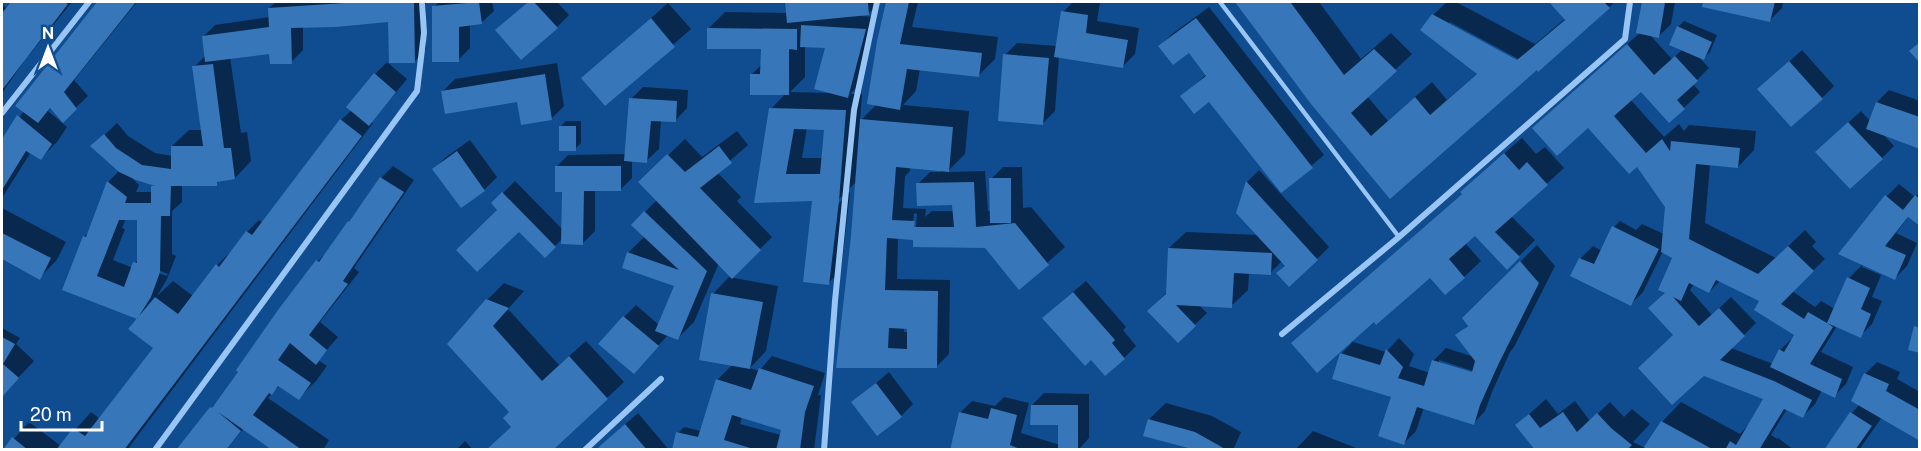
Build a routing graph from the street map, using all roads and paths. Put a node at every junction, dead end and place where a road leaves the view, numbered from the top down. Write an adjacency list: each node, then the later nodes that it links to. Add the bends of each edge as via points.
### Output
1 (89, 2): 6 (street)
2 (422, 2): 10 (street, via 424,33 417,91)
3 (878, 2): 12 (street, via 854,111)
4 (1220, 2): 7 (lane)
5 (1630, 2): 7 (street, via 1625,39)
6 (2, 113)
7 (1399, 237): 8 (street)
8 (1282, 334)
9 (661, 379): 11 (street)
10 (155, 450)
11 (585, 450)
12 (824, 450)

